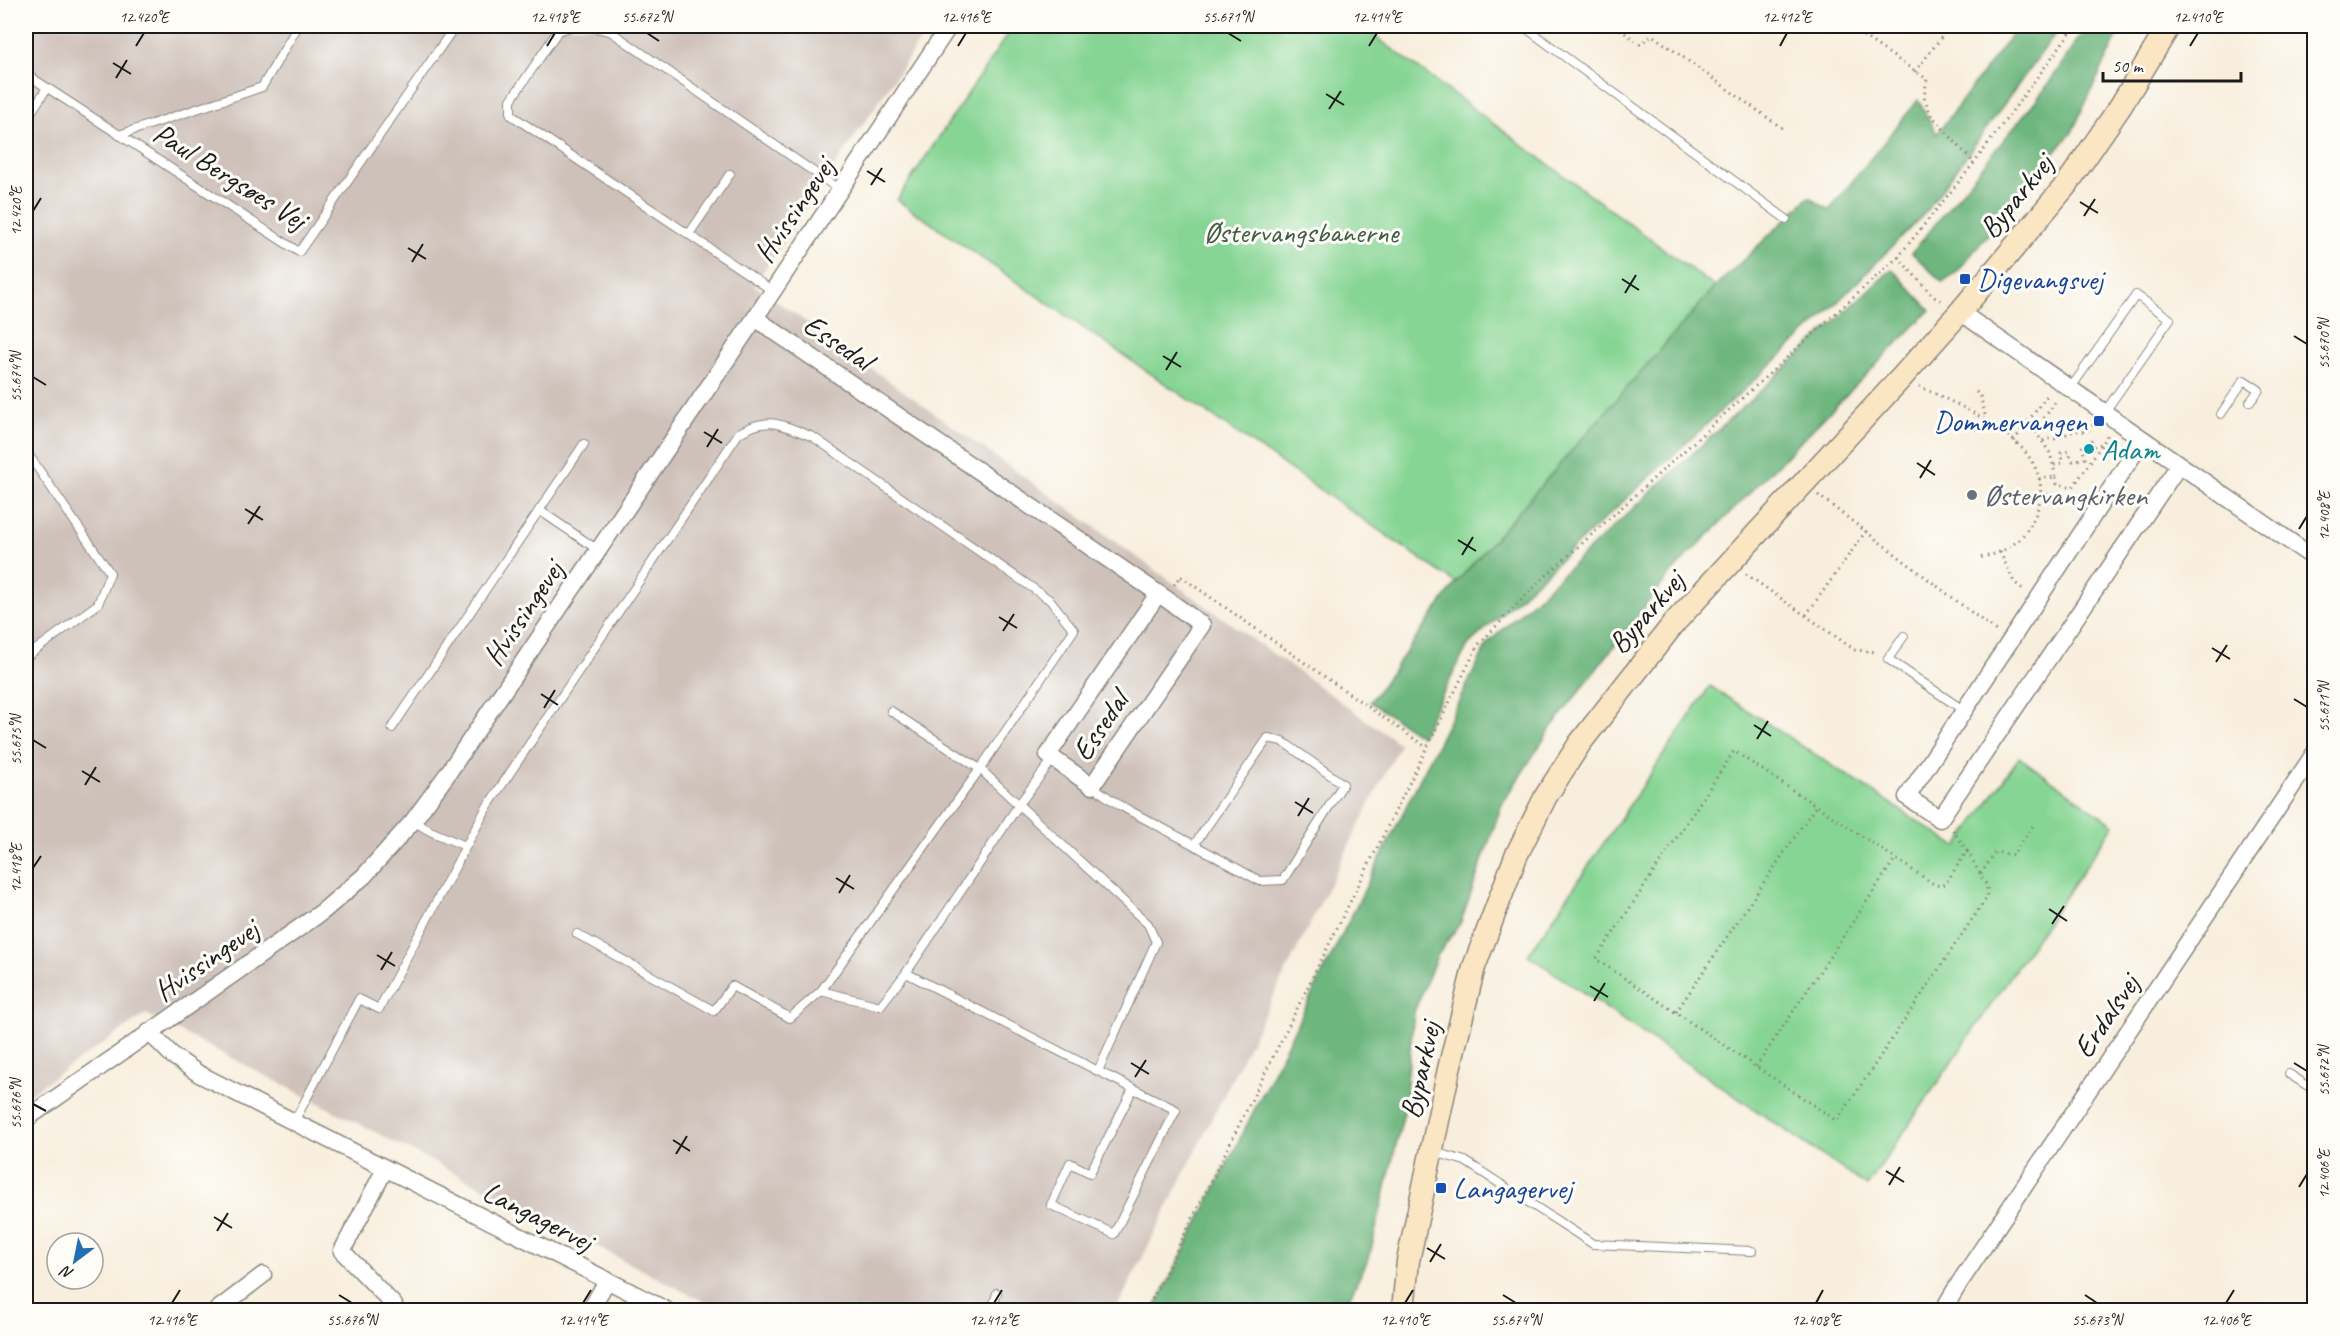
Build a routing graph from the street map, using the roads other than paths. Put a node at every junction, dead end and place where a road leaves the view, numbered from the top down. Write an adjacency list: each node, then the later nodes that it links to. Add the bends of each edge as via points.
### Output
1 (298, 26): 14 (lane, via 262,87)
2 (455, 26): 14 (lane, Paul Bergsøes Vej, via 299,252)
3 (573, 26): 18 (lane, via 558,31 511,100 511,115)
4 (587, 26): 9 (lane)
5 (949, 26): 16 (street, Hvissingevej)
6 (1522, 26): 17 (lane)
7 (2153, 26): 12 (street, Byparkvej)
8 (2169, 26): 12 (street, Byparkvej)
9 (612, 28): 16 (lane)
10 (26, 74): 11 (lane, Paul Bergsøes Vej)
11 (47, 88): 13 (lane); 14 (lane, Paul Bergsøes Vej)
12 (2120, 107): 20 (street, Byparkvej, via 2067,184)
13 (26, 120)
14 (118, 135)
15 (730, 174): 18 (lane)
16 (840, 190): 19 (street, Hvissingevej)
17 (1786, 219)
18 (689, 234): 19 (lane)
19 (773, 291): 21 (street, Hvissingevej)
20 (1960, 312): 22 (street); 57 (street, Byparkvej, via 1668,631 1580,743 1546,796 1516,856 1474,966)
21 (754, 318): 31 (street, Hvissingevej); 33 (street, Essedal)
22 (2064, 384): 24 (street); 24 (lane, via 2136,295 2170,319)
23 (2250, 402): 25 (lane, via 2259,390 2244,380)
24 (2104, 412): 26 (street)
25 (2221, 414)
26 (2143, 440): 29 (street); 36 (street)
27 (584, 444): 30 (lane)
28 (26, 451): 35 (lane, via 110,573 98,604)
29 (2179, 465): 32 (street); 36 (street, via 1940,819 1907,797)
30 (539, 510): 31 (lane); 38 (lane)
31 (598, 550): 44 (street, Hvissingevej)
32 (2314, 558)
33 (1161, 596): 40 (street, Essedal, via 1048,755); 42 (street, Essedal, via 1203,625)
34 (1904, 636): 36 (lane, via 1888,659)
35 (26, 657)
36 (1963, 710)
37 (891, 711): 41 (lane)
38 (392, 728)
39 (2314, 754): 71 (street, Erdalsvej)
40 (1053, 759): 42 (street, Essedal); 43 (lane)
41 (980, 769): 43 (lane); 46 (lane, via 1074,630 1050,600 813,437 778,423 756,424 740,433 487,807); 49 (lane)
42 (1092, 786): 45 (lane)
43 (1020, 803): 48 (lane); 51 (lane, via 1148,924 1156,942)
44 (413, 821): 46 (lane); 50 (street, Hvissingevej, via 364,876 322,912)
45 (1194, 845): 45 (lane, via 1268,738 1282,741 1342,784 1283,880 1260,881)
46 (465, 846): 56 (lane, via 379,1009 359,999)
47 (577, 934): 49 (lane, via 714,1011 732,986 790,1018)
48 (906, 973): 49 (lane, via 880,1006); 51 (lane)
49 (821, 992)
50 (149, 1032): 55 (street, Hvissingevej); 56 (street, Langagervej, via 199,1074)
51 (1098, 1071): 53 (lane)
52 (2289, 1074): 54 (lane)
53 (1133, 1089): 53 (lane, via 1176,1110 1114,1234 1051,1205 1070,1163 1090,1173)
54 (2314, 1090)
55 (26, 1119)
56 (294, 1122): 58 (street, Langagervej)
57 (1433, 1152): 59 (lane, via 1465,1161 1593,1244); 60 (street, Byparkvej)
58 (385, 1169): 62 (street, Langagervej); 64 (street, via 342,1251)
59 (1752, 1251)
60 (1408, 1261): 69 (street, Byparkvej); 70 (street, Byparkvej)
61 (263, 1275): 65 (street)
62 (607, 1281): 66 (street); 67 (street, Langagervej)
63 (997, 1293): 68 (lane)
64 (394, 1305)
65 (217, 1311)
66 (590, 1311)
67 (666, 1311)
68 (992, 1311)
69 (1386, 1311)
70 (1403, 1311)
71 (1943, 1311)

